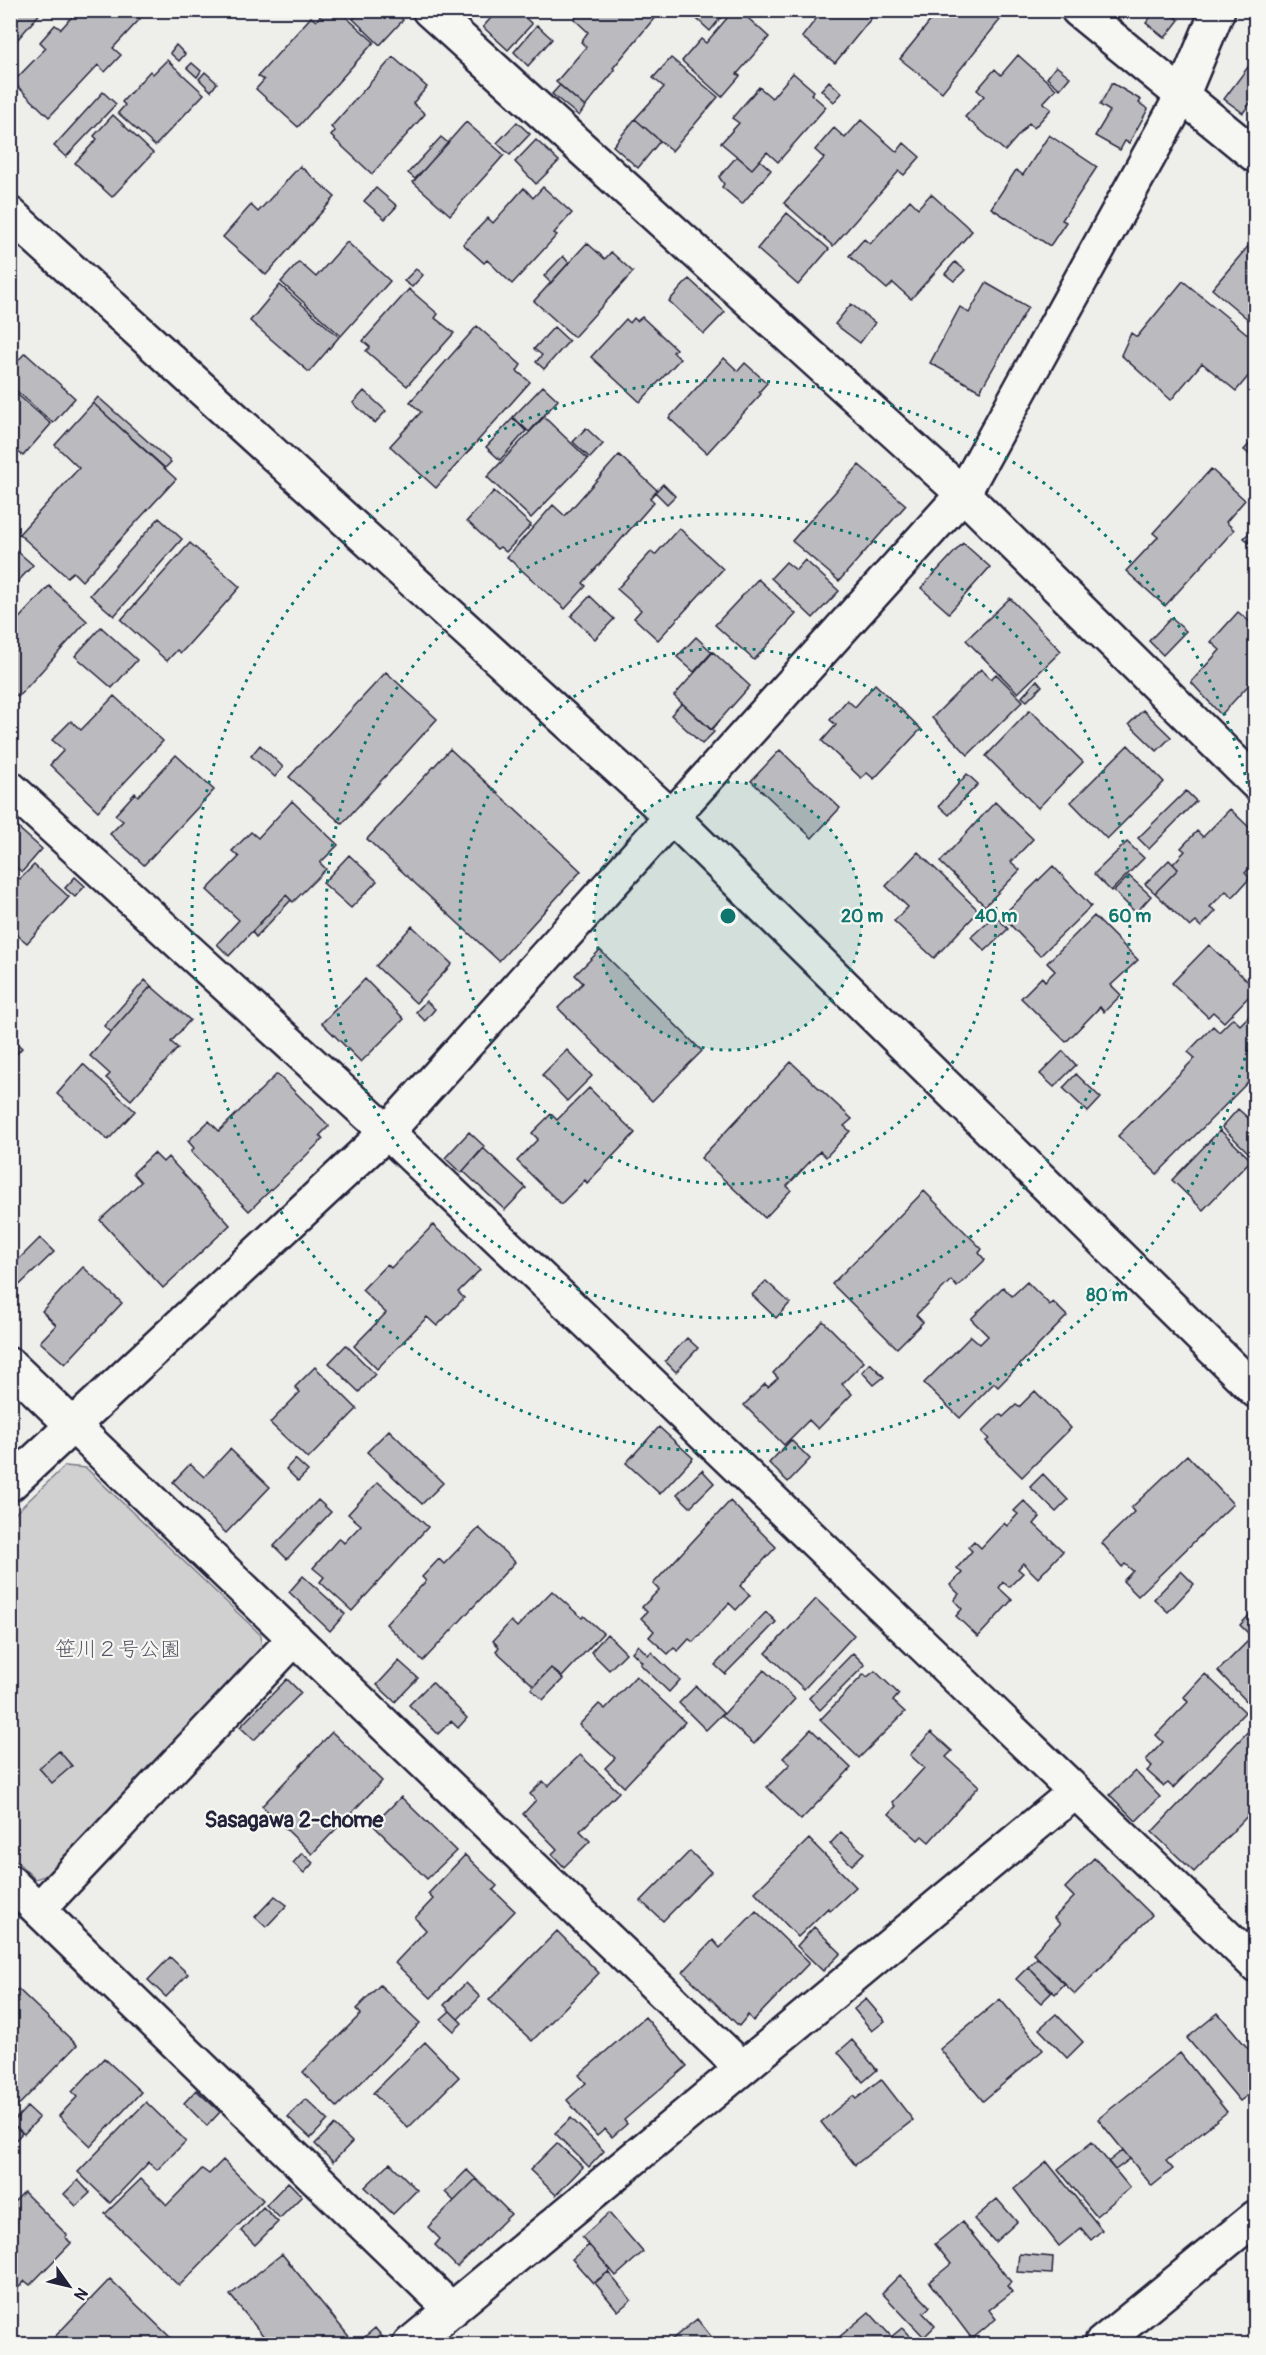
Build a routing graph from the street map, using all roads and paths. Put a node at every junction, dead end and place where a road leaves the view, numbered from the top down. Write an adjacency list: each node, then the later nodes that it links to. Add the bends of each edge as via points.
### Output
1 (429, 10): 7 (street)
2 (1078, 10): 4 (street)
3 (1218, 10): 4 (street)
4 (1182, 96): 5 (street); 7 (street)
5 (1256, 156)
6 (10, 214): 10 (street)
7 (963, 494): 8 (street); 10 (street)
8 (1256, 783)
9 (10, 788): 11 (street)
10 (672, 817): 11 (street); 13 (street)
11 (387, 1132): 14 (street); 17 (street)
12 (10, 1365): 14 (street)
13 (1256, 1391)
14 (74, 1426): 15 (street); 16 (street)
15 (10, 1484)
16 (295, 1638): 19 (street); 21 (street)
17 (1075, 1792): 20 (street); 21 (street)
18 (10, 1882): 19 (street)
19 (39, 1909): 23 (street)
20 (1256, 1965)
21 (742, 2068): 23 (street)
22 (1256, 2217): 25 (street)
23 (452, 2310): 24 (street)
24 (411, 2344)
25 (1101, 2344)

